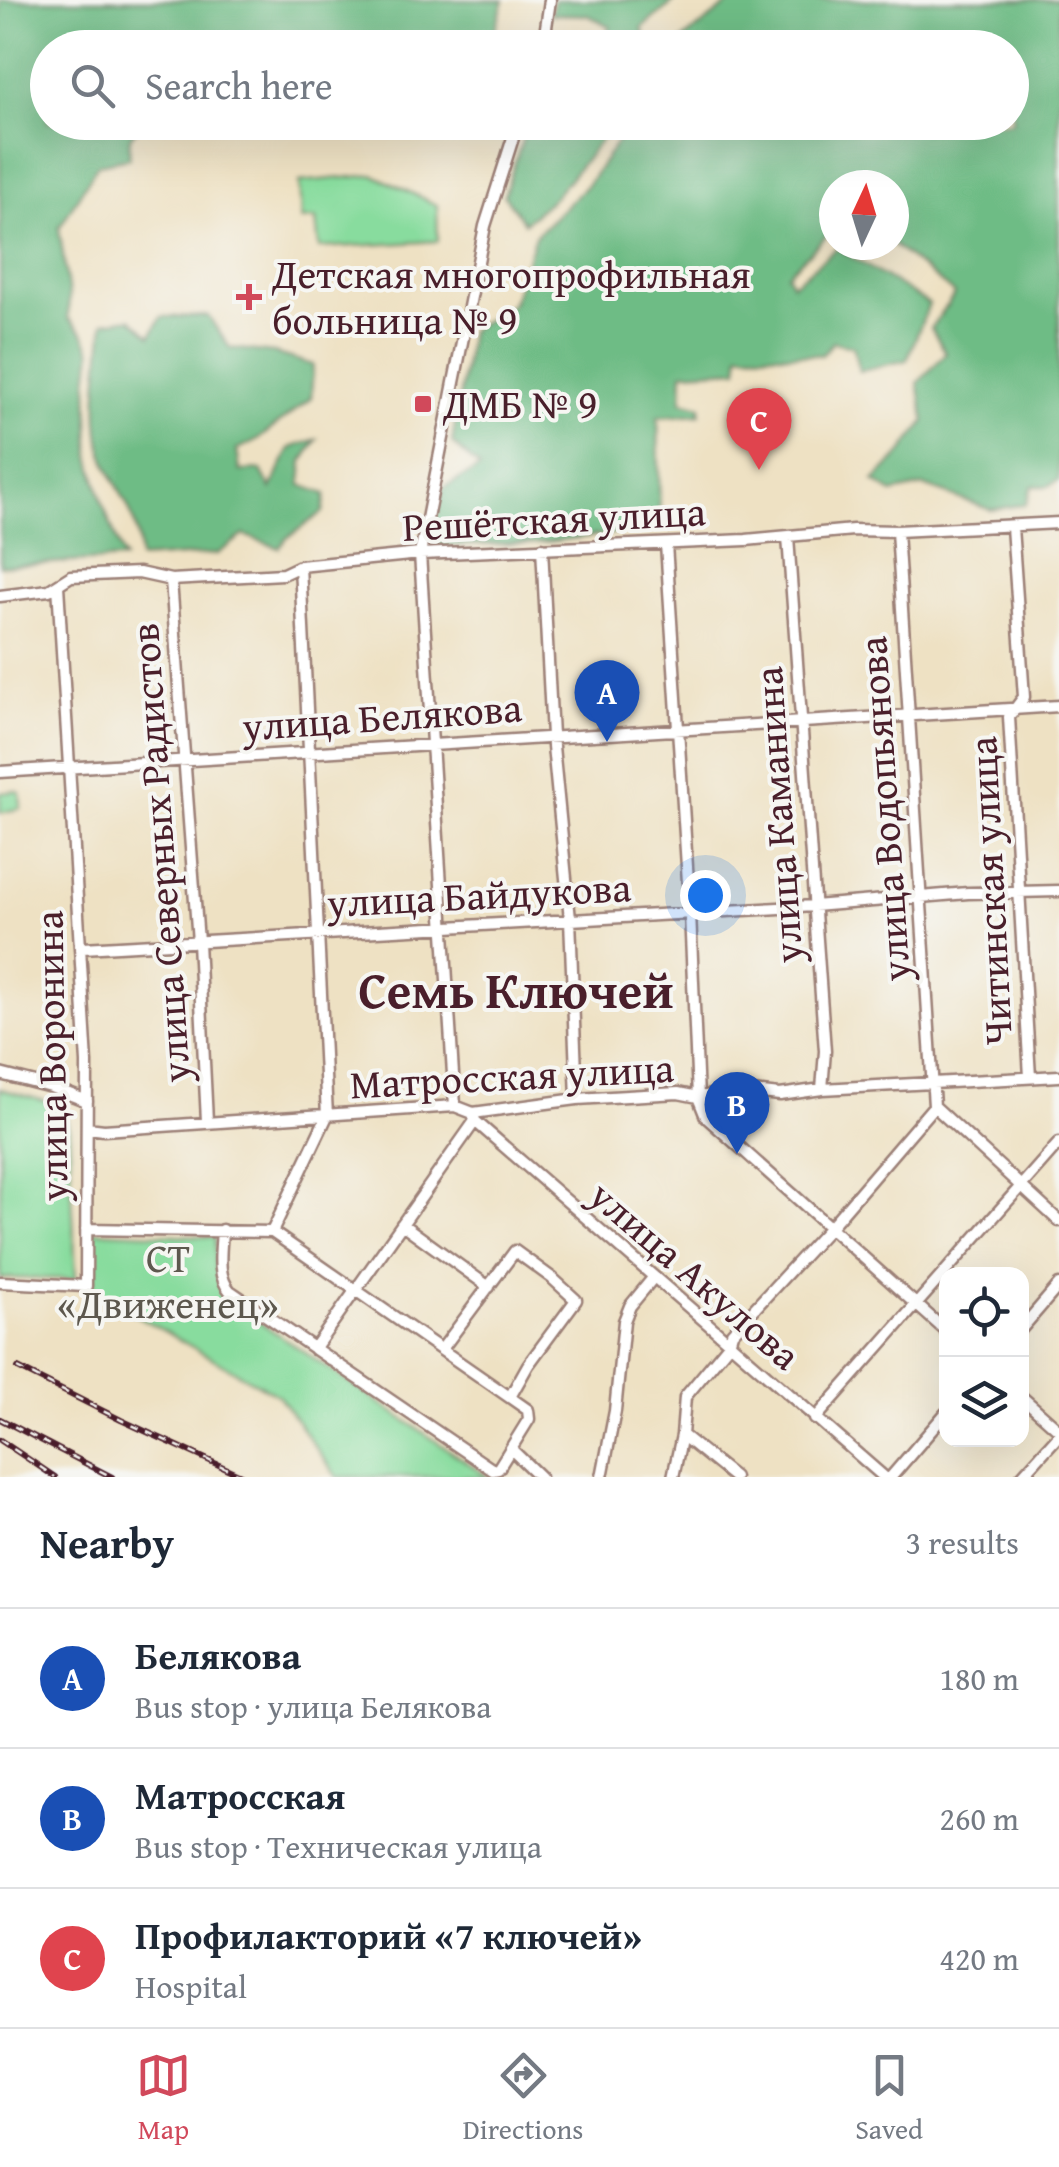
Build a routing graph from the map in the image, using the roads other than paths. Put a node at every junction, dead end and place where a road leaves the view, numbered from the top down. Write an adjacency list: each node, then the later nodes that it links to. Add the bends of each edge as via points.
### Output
1 (550, 4): 2 (street)
2 (546, 30)
3 (512, 140): 10 (street, via 485,226)
4 (1059, 524): 5 (street, Решётская улица)
5 (1012, 527): 6 (street, Решётская улица); 16 (street, Читинская улица, via 1024,697)
6 (897, 532): 7 (street, Решётская улица); 17 (street, улица Водопьянова)
7 (788, 536): 8 (street, Решётская улица); 18 (street, улица Каманина)
8 (666, 544): 9 (street, Решётская улица); 19 (street)
9 (542, 548): 10 (street, Решётская улица); 20 (street)
10 (420, 554): 11 (street, Решётская улица); 21 (street)
11 (300, 566): 12 (street, Решётская улица, via 283,574); 22 (street)
12 (171, 580): 13 (street, Решётская улица, via 138,573 71,576); 23 (street, улица Северных Радистов)
13 (58, 585): 14 (street, Решётская улица); 24 (street, улица Воронина)
14 (0, 596)
15 (1059, 706): 16 (street, улица Белякова)
16 (1018, 708): 17 (street, улица Белякова); 27 (street, Читинская улица, via 1008,717)
17 (909, 715): 18 (street, улица Белякова); 28 (street, улица Водопьянова)
18 (803, 720): 19 (street, улица Белякова); 29 (street, улица Каманина)
19 (678, 729): 20 (street, улица Белякова); 30 (street)
20 (552, 736): 21 (street, улица Белякова); 31 (street)
21 (433, 745): 22 (street, улица Белякова); 32 (street)
22 (307, 753): 23 (street, улица Белякова); 33 (street)
23 (185, 760): 24 (street, улица Белякова); 34 (street, улица Северных Радистов)
24 (68, 768): 25 (street, улица Белякова); 35 (street, улица Воронина)
25 (0, 772)
26 (1059, 891): 27 (street, улица Байдукова)
27 (1021, 892): 28 (street, улица Байдукова); 38 (street, Читинская улица)
28 (921, 899): 29 (street, улица Байдукова); 39 (street, улица Водопьянова)
29 (814, 906): 30 (street, улица Байдукова); 40 (street, улица Каманина, via 826,1051)
30 (690, 913): 31 (street, улица Байдукова); 41 (street)
31 (570, 919): 32 (street, улица Байдукова); 42 (street)
32 (446, 925): 33 (street, улица Байдукова); 44 (street)
33 (320, 934): 34 (street, улица Байдукова); 46 (street)
34 (198, 942): 35 (street, улица Байдукова); 48 (street, улица Северных Радистов)
35 (83, 948): 43 (street, улица Воронина)
36 (0, 1074): 43 (street)
37 (1059, 1076): 38 (street, Матросская улица)
38 (1030, 1078): 39 (street, Матросская улица)
39 (931, 1083): 40 (street, Матросская улица); 45 (street, улица Водопьянова)
40 (822, 1089): 41 (street, Матросская улица)
41 (698, 1097): 42 (street, Матросская улица); 54 (street, via 706,1117)
42 (577, 1099): 47 (street, Матросская улица)
43 (87, 1101): 49 (street, улица Воронина)
44 (456, 1106): 46 (street, Матросская улица); 47 (street, Матросская улица)
45 (934, 1106): 51 (street); 54 (street)
46 (327, 1116): 48 (street, Матросская улица); 57 (street)
47 (474, 1117): 53 (street); 58 (street, улица Акулова)
48 (207, 1122): 49 (street, Матросская улица)
49 (88, 1128): 55 (street, улица Воронина)
50 (1059, 1144): 51 (street)
51 (1021, 1185): 52 (street); 63 (street)
52 (1059, 1221)
53 (402, 1224): 61 (street); 62 (street)
54 (831, 1226): 63 (street); 66 (street)
55 (86, 1228): 56 (street); 59 (street, улица Воронина, via 86,1286)
56 (222, 1230): 57 (street); 67 (street, via 223,1283)
57 (272, 1232): 62 (street)
58 (653, 1278): 66 (street, улица Акулова); 77 (street, via 624,1320)
59 (0, 1282)
60 (1059, 1285): 64 (street)
61 (489, 1287): 68 (street); 69 (street, via 515,1251 576,1300)
62 (354, 1291): 67 (street); 68 (street)
63 (916, 1304): 65 (street); 71 (street)
64 (1029, 1320)
65 (939, 1325)
66 (729, 1344): 71 (street, улица Акулова); 74 (street, via 685,1397)
67 (314, 1349): 75 (street, via 493,1470)
68 (442, 1349): 69 (street)
69 (510, 1397): 75 (street, via 530,1413)
70 (1029, 1404): 73 (street)
71 (814, 1419): 80 (street, улица Акулова)
72 (939, 1421): 80 (street)
73 (1059, 1432): 81 (street)
74 (682, 1435): 78 (street); 79 (street)
75 (511, 1449): 76 (street)
76 (540, 1477)
77 (602, 1477)
78 (672, 1477)
79 (734, 1477)
80 (887, 1477)
81 (1021, 1477)

